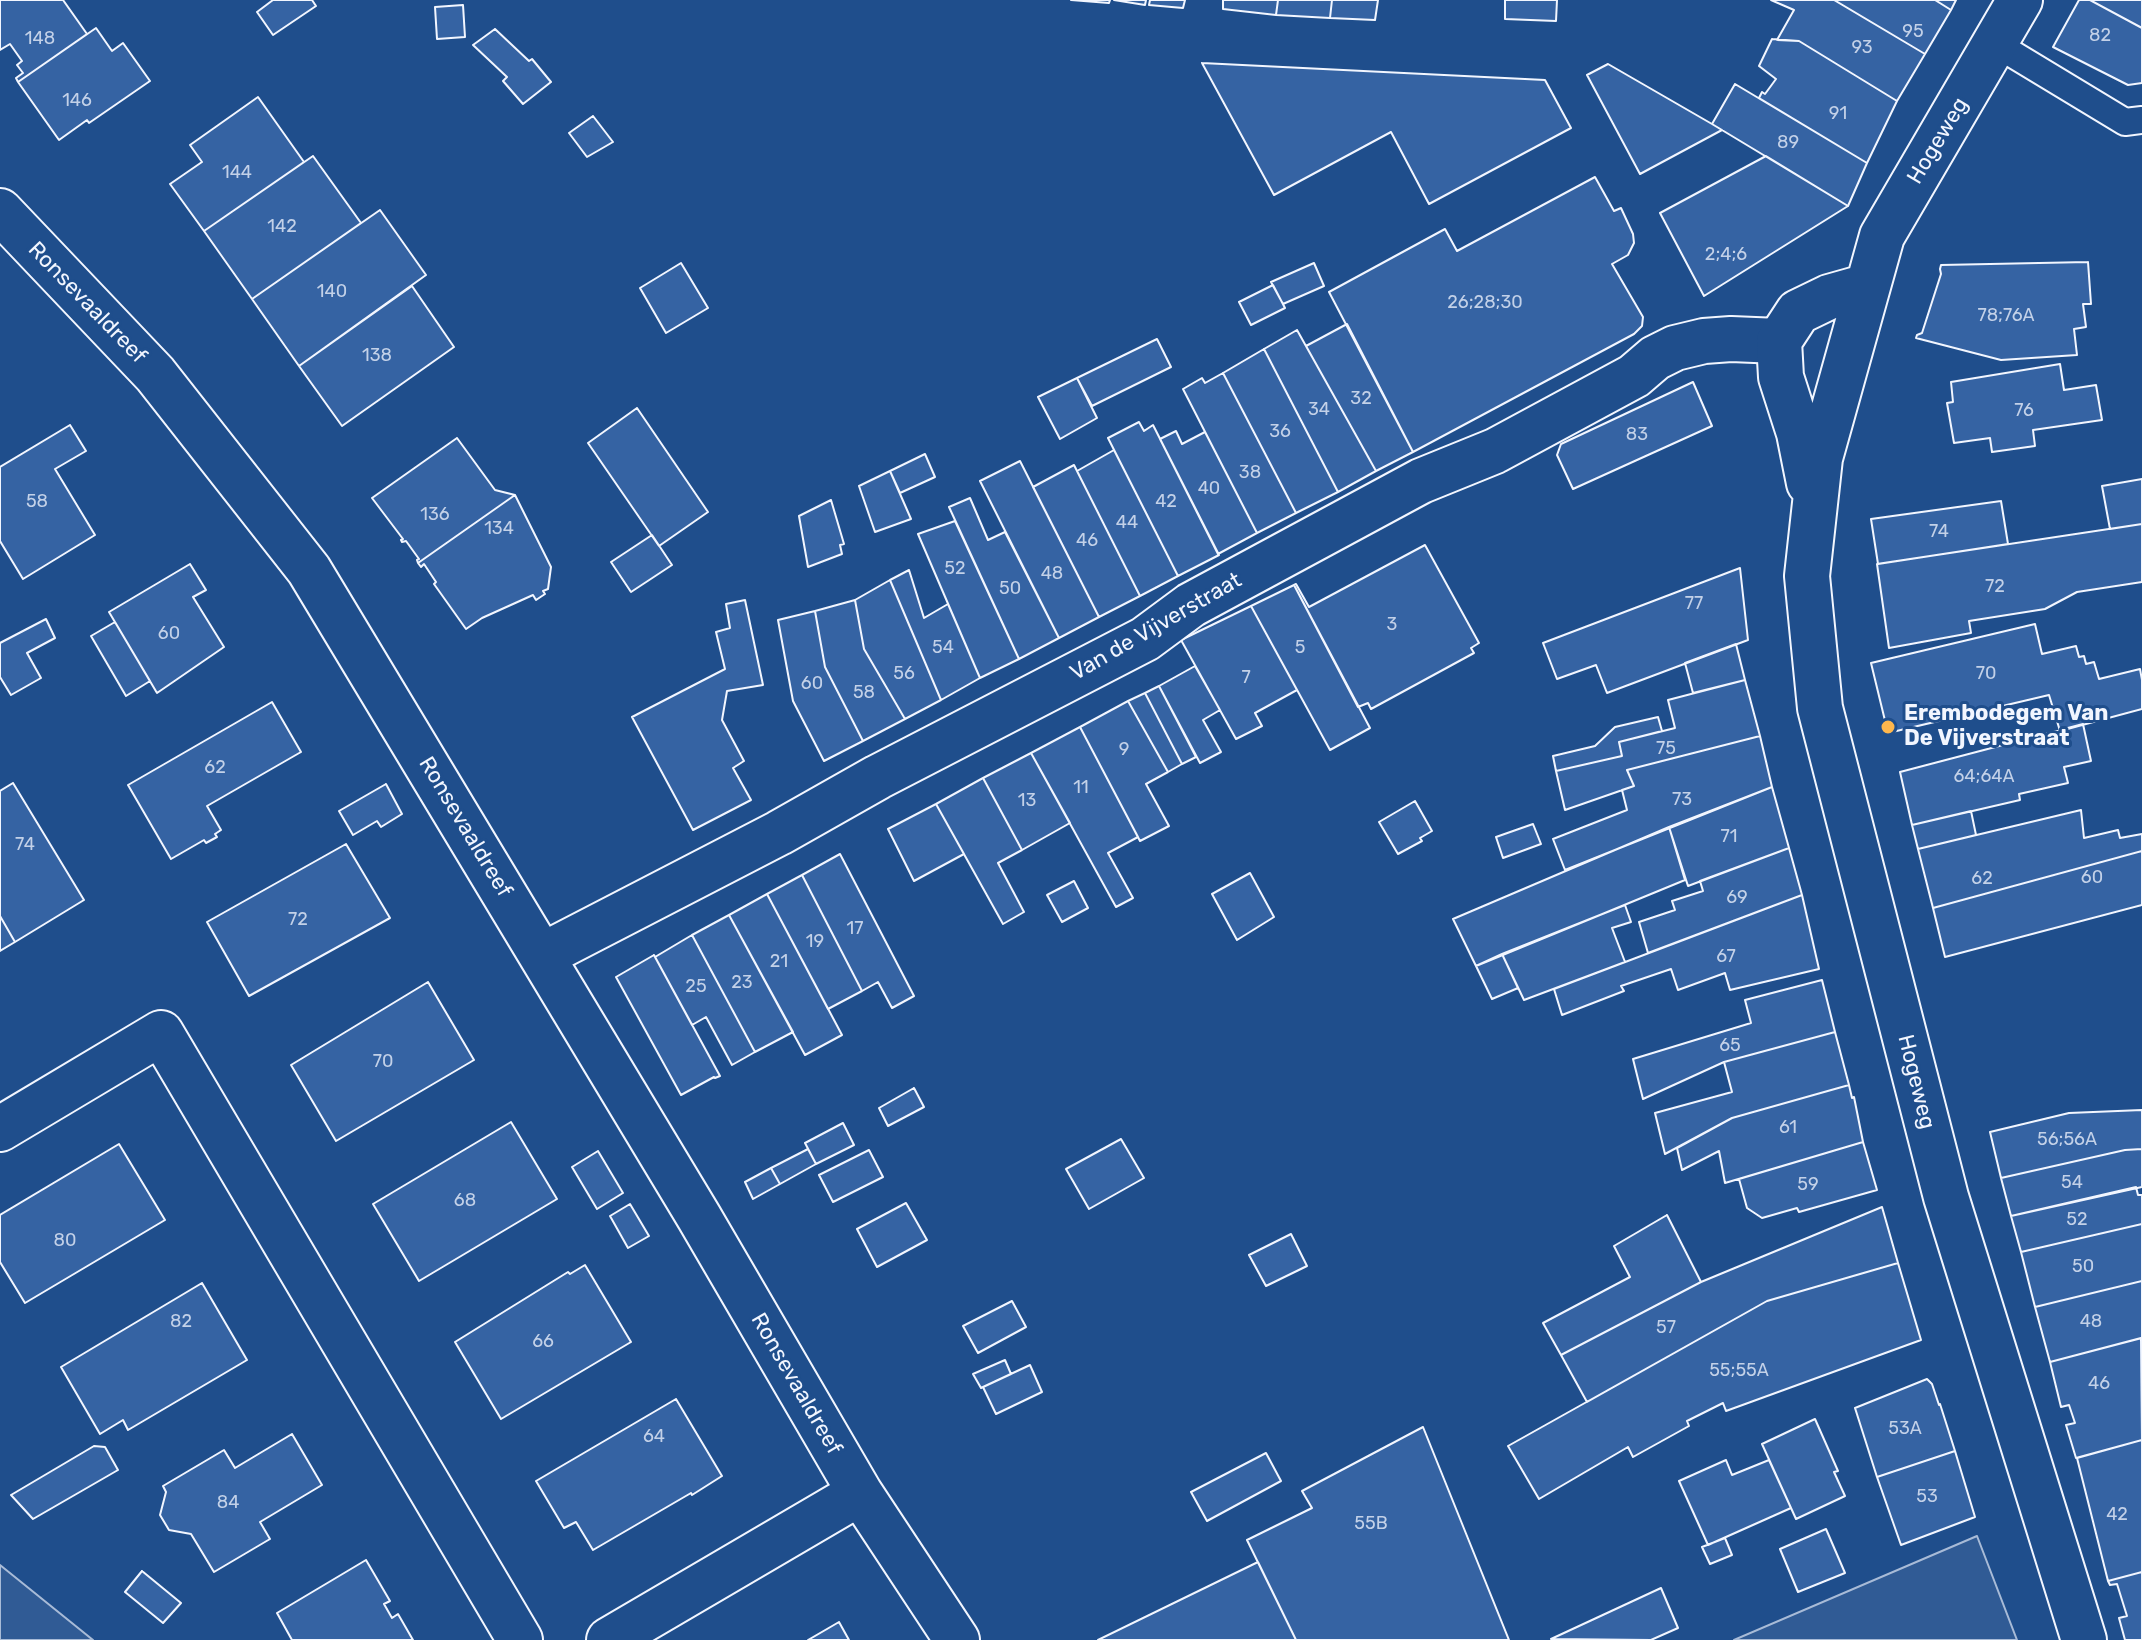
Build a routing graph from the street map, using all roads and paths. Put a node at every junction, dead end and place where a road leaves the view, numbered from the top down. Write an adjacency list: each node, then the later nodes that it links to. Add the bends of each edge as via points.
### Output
1 (2020, 0): 2 (street, Hogeweg)
2 (1996, 44): 3 (lane, via 2125,122); 5 (street, Hogeweg, via 1882,236)
3 (2142, 120)
4 (0, 211): 8 (street, Ronsevaaldreef, via 155,374 309,570)
5 (1868, 286): 6 (street, via 1798,312); 7 (street, Hogeweg, via 1820,458)
6 (1779, 341): 7 (street, Hogeweg, via 1781,377 1799,433); 8 (street, Van de Vijverstraat, via 1731,339 1675,348 1495,451 1421,481 1191,605 1145,639)
7 (1814, 513): 14 (street, Hogeweg, via 1807,576 1820,708 1946,1197)
8 (543, 955): 10 (street, Ronsevaaldreef)
9 (0, 1129): 11 (street, via 161,1033)
10 (860, 1493): 12 (street); 13 (street, Ronsevaaldreef)
11 (520, 1640)
12 (609, 1640)
13 (957, 1640)
14 (2084, 1640)

